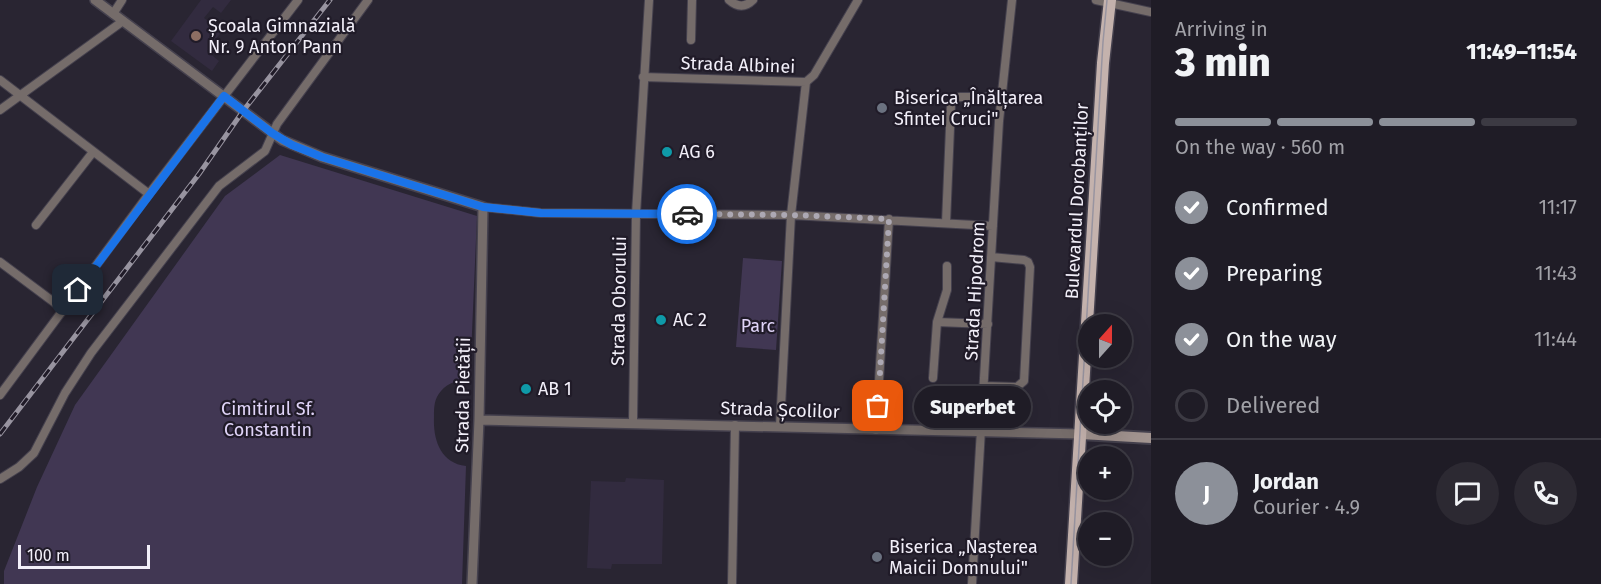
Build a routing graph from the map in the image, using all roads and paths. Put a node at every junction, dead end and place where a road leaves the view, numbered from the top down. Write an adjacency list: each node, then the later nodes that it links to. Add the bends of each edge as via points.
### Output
1 (95, 0): 14 (street)
2 (122, 0): 14 (street)
3 (297, 0): 21 (street)
4 (368, 0): 24 (street)
5 (649, 0): 17 (street, Strada Oborului)
6 (693, 0): 16 (street)
7 (729, 0): 8 (street, via 740,6)
8 (753, 0)
9 (858, 0): 19 (street, Strada Albinei, via 814,75)
10 (1012, 0): 22 (street, Strada Hipodrom)
11 (1096, 0): 12 (street)
12 (1109, 1): 13 (street); 41 (main road, Bulevardul Dorobanților)
13 (1151, 12)
14 (113, 14): 15 (street)
15 (123, 21): 20 (street); 21 (street)
16 (691, 40)
17 (643, 77): 19 (street, Strada Albinei); 28 (street, Strada Oborului)
18 (0, 80): 20 (street)
19 (806, 82): 29 (street)
20 (21, 96): 23 (street); 25 (street)
21 (224, 96): 24 (street); 26 (street)
22 (1001, 97): 31 (street, via 960,97 951,104); 33 (street, Strada Hipodrom)
23 (0, 110)
24 (272, 133): 27 (street, via 322,157); 53 (street, via 265,151 219,186 91,353 34,453)
25 (93, 152): 26 (street); 32 (street)
26 (149, 194): 37 (street)
27 (483, 207): 28 (street, via 541,213); 44 (street, Strada Pietății)
28 (636, 214): 29 (street); 45 (street, Strada Oborului)
29 (791, 215): 30 (street); 47 (street)
30 (889, 219): 31 (street); 48 (street)
31 (946, 223): 33 (street)
32 (36, 225)
33 (993, 226): 34 (street, Strada Hipodrom)
34 (991, 257): 39 (street, Strada Hipodrom); 42 (street, via 1024,260 1030,267 1024,381 1017,387)
35 (0, 262): 37 (street)
36 (947, 266): 38 (street, via 946,290)
37 (63, 309): 43 (street)
38 (937, 322): 39 (street); 40 (street)
39 (988, 324): 42 (street, Strada Hipodrom)
40 (933, 378)
41 (1084, 380)
42 (984, 386): 49 (street, Strada Hipodrom)
43 (0, 395)
44 (479, 420): 45 (street, Strada Școlilor); 54 (street, Strada Pietății)
45 (633, 422): 46 (street, Strada Școlilor)
46 (735, 425): 47 (street, Strada Școlilor); 55 (street)
47 (780, 426): 48 (street, Strada Școlilor)
48 (876, 430): 49 (street, Strada Școlilor)
49 (982, 432): 50 (street, Strada Școlilor); 56 (street, Strada Hipodrom)
50 (1078, 434)
51 (1081, 434): 52 (main road, Strada Școlilor); 57 (main road, Bulevardul Dorobanților)
52 (1151, 438)
53 (0, 479)
54 (472, 584)
55 (732, 584)
56 (972, 584)
57 (1071, 584)

